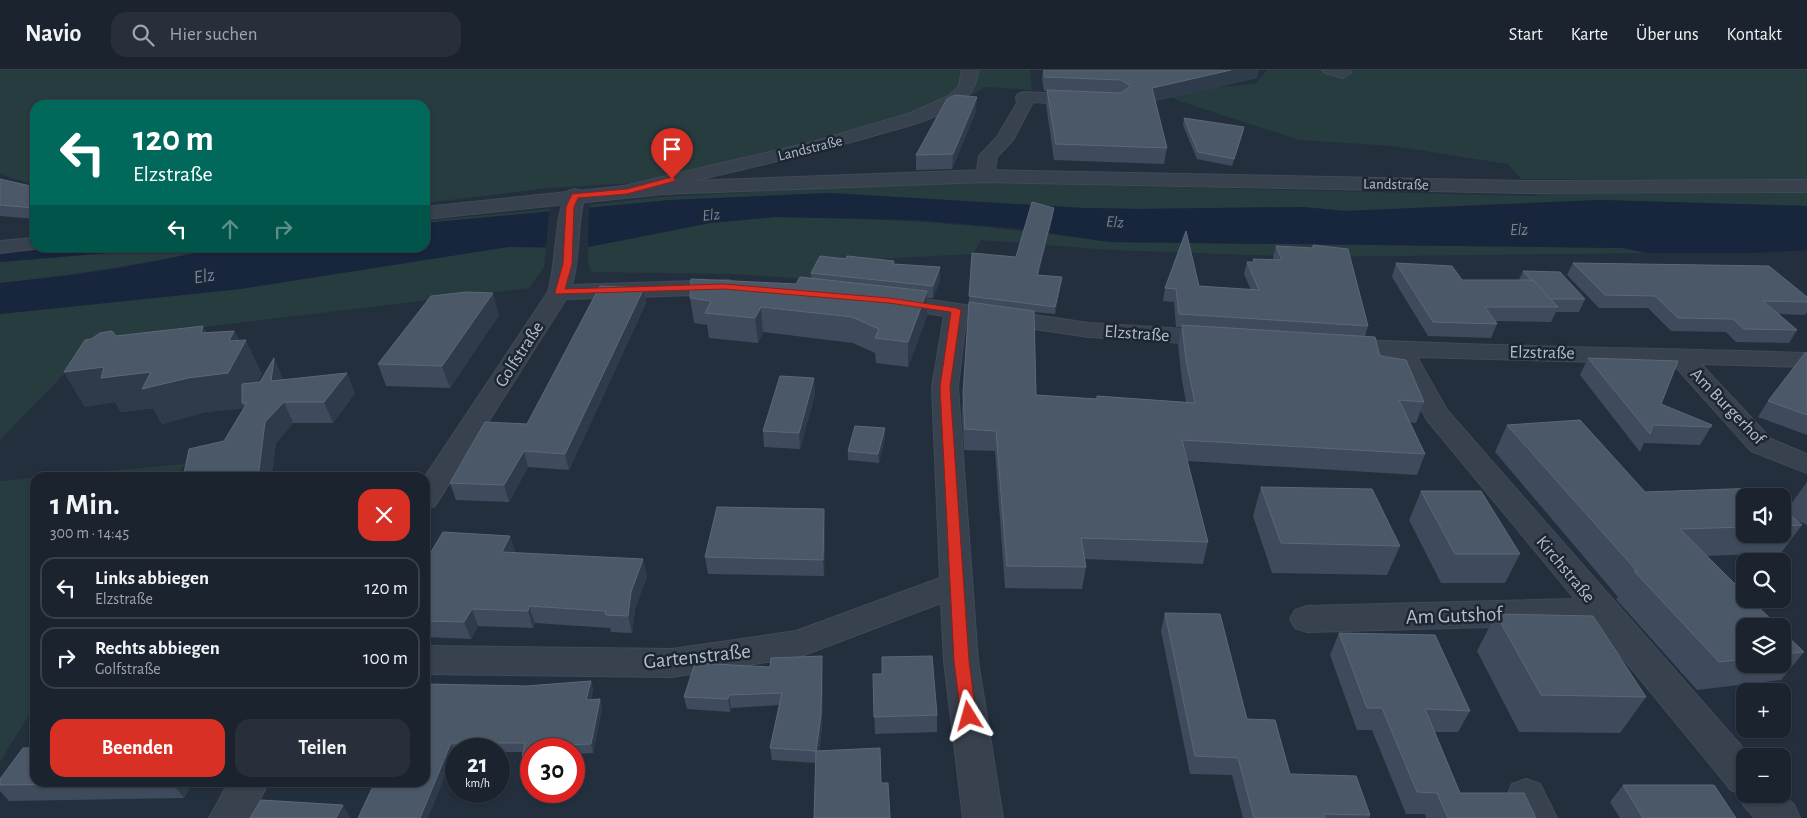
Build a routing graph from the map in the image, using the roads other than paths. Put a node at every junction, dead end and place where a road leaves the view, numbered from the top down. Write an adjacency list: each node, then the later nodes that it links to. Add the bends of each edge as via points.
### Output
1 (970, 70): 7 (street, Landstraße, via 970,80 960,95 920,116 831,144)
2 (1100, 101): 4 (street, via 1024,97 1025,103 1004,140)
3 (1004, 107): 4 (street, via 985,140)
4 (988, 156): 5 (street)
5 (985, 176): 6 (street, Landstraße, via 1530,187); 7 (street, Landstraße)
6 (1807, 186)
7 (627, 191): 8 (street, Landstraße)
8 (572, 201): 9 (street, Landstraße); 13 (street, Golfstraße, via 567,264)
9 (430, 213)
10 (30, 244): 11 (street)
11 (0, 247)
12 (754, 289): 13 (street, via 704,287)
13 (560, 292): 22 (street, Golfstraße)
14 (870, 299): 15 (street, Elzstraße)
15 (956, 310): 16 (street, Elzstraße, via 1088,330); 23 (street, via 945,387)
16 (1235, 339)
17 (1323, 345): 18 (street, Elzstraße)
18 (1401, 350): 19 (street, Elzstraße); 24 (street, Kirchstraße, via 1436,414)
19 (1679, 355): 20 (street, Elzstraße); 21 (street, Am Burgerhof, via 1761,445)
20 (1807, 360)
21 (1807, 464)
22 (430, 491)
23 (957, 584): 26 (street, Gartenstraße, via 799,644 672,664); 31 (street, via 961,661)
24 (1601, 611): 25 (street, Am Gutshof); 27 (street, Kirchstraße)
25 (1306, 619)
26 (430, 660)
27 (1736, 768)
28 (247, 787): 30 (street)
29 (1766, 803): 32 (street)
30 (229, 818)
31 (983, 818)
32 (1780, 818)

